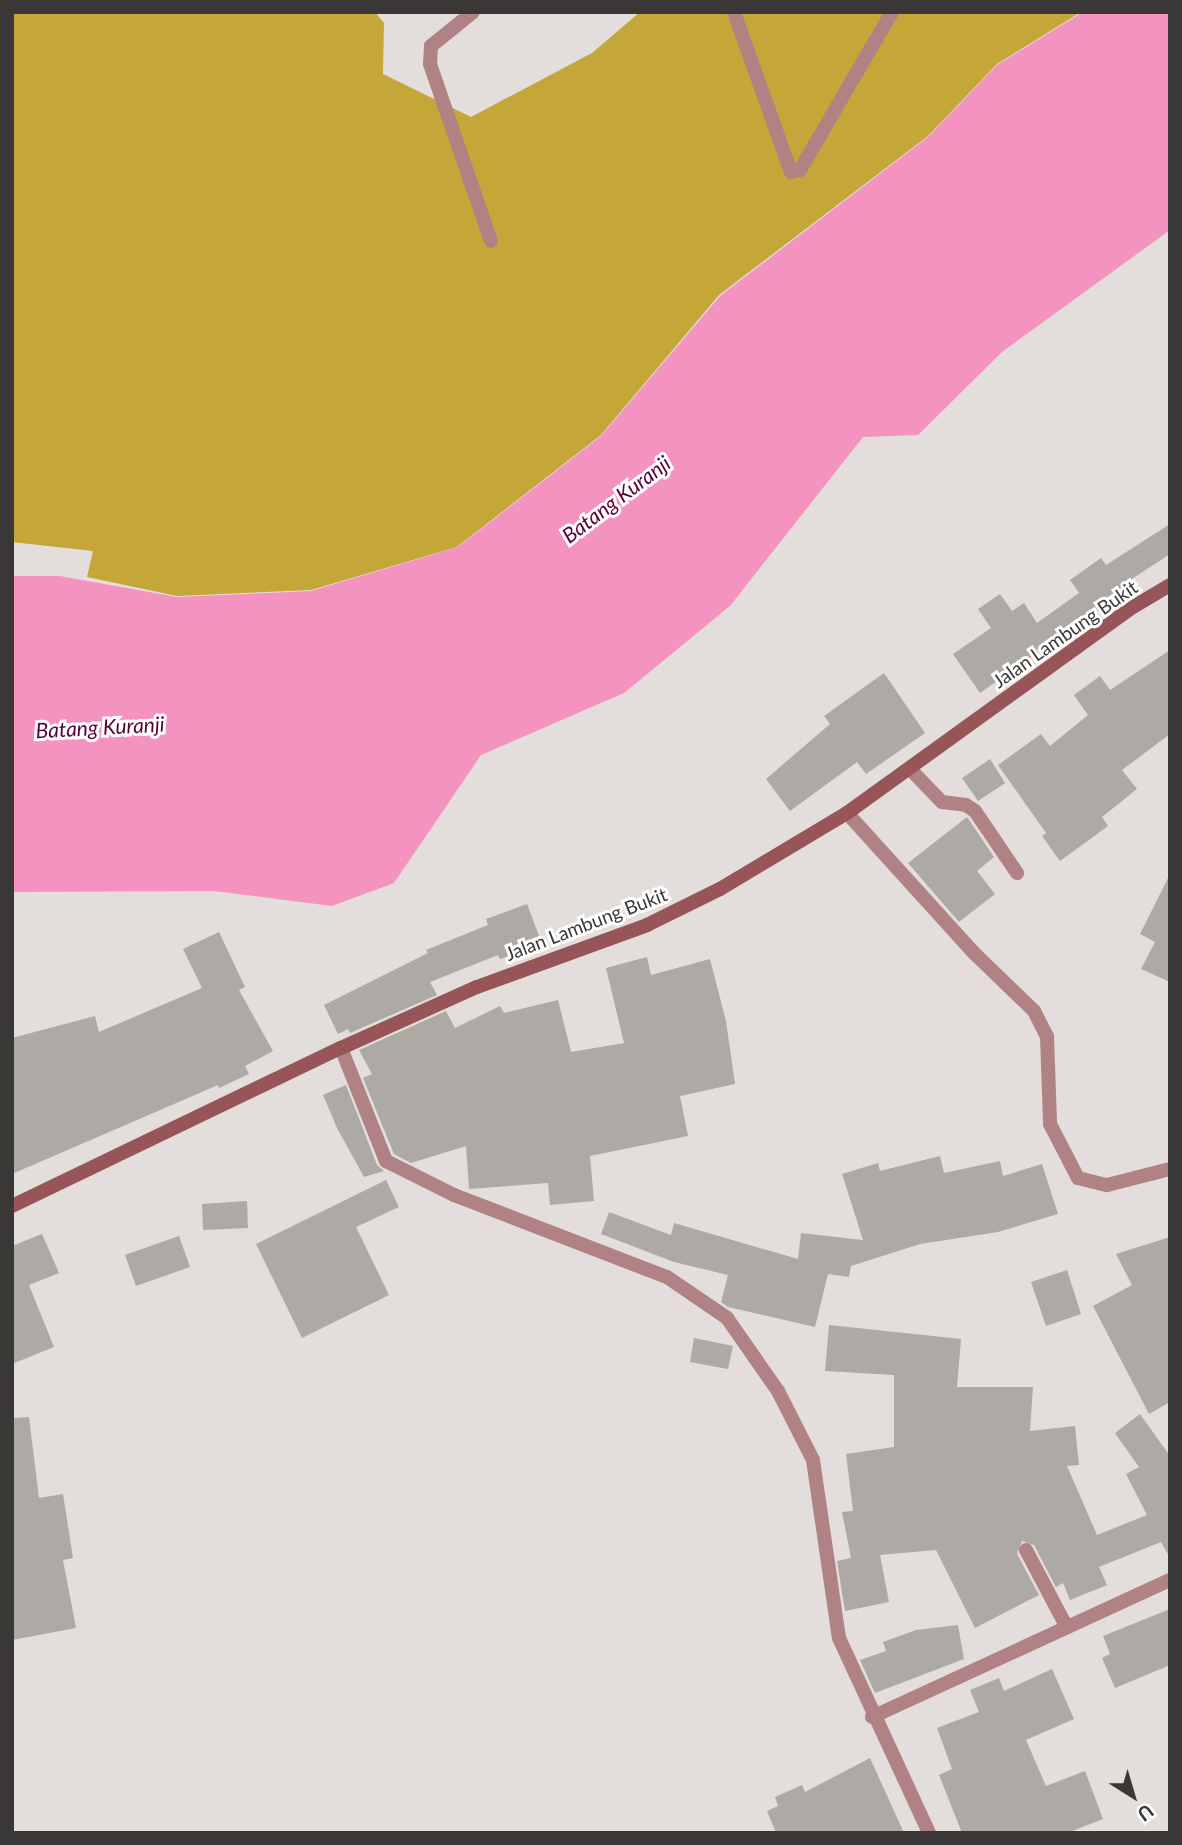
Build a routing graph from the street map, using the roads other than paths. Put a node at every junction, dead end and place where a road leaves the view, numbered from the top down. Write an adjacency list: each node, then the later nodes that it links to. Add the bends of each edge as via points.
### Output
1 (473, 12): 4 (street, via 431,46 430,64)
2 (734, 12): 3 (street, via 791,172 800,170)
3 (892, 12)
4 (492, 241)
5 (1170, 585): 6 (street, Jalan Lambung Bukit, via 1128,610)
6 (910, 769): 7 (street, Jalan Lambung Bukit); 8 (street, via 942,802 975,811)
7 (847, 813): 9 (street, Jalan Lambung Bukit, via 720,889 647,925 477,987); 10 (street, via 973,952 1034,1011 1047,1036 1050,1124 1078,1178 1107,1185)
8 (1017, 873)
9 (341, 1048): 11 (street, Jalan Lambung Bukit); 15 (street, via 386,1161 454,1195 667,1277 727,1318 778,1391 813,1460 839,1639)
10 (1170, 1169)
11 (12, 1206)
12 (1026, 1550): 14 (street)
13 (1170, 1580): 14 (street)
14 (1066, 1626): 15 (street)
15 (872, 1717): 16 (street)
16 (929, 1833)

